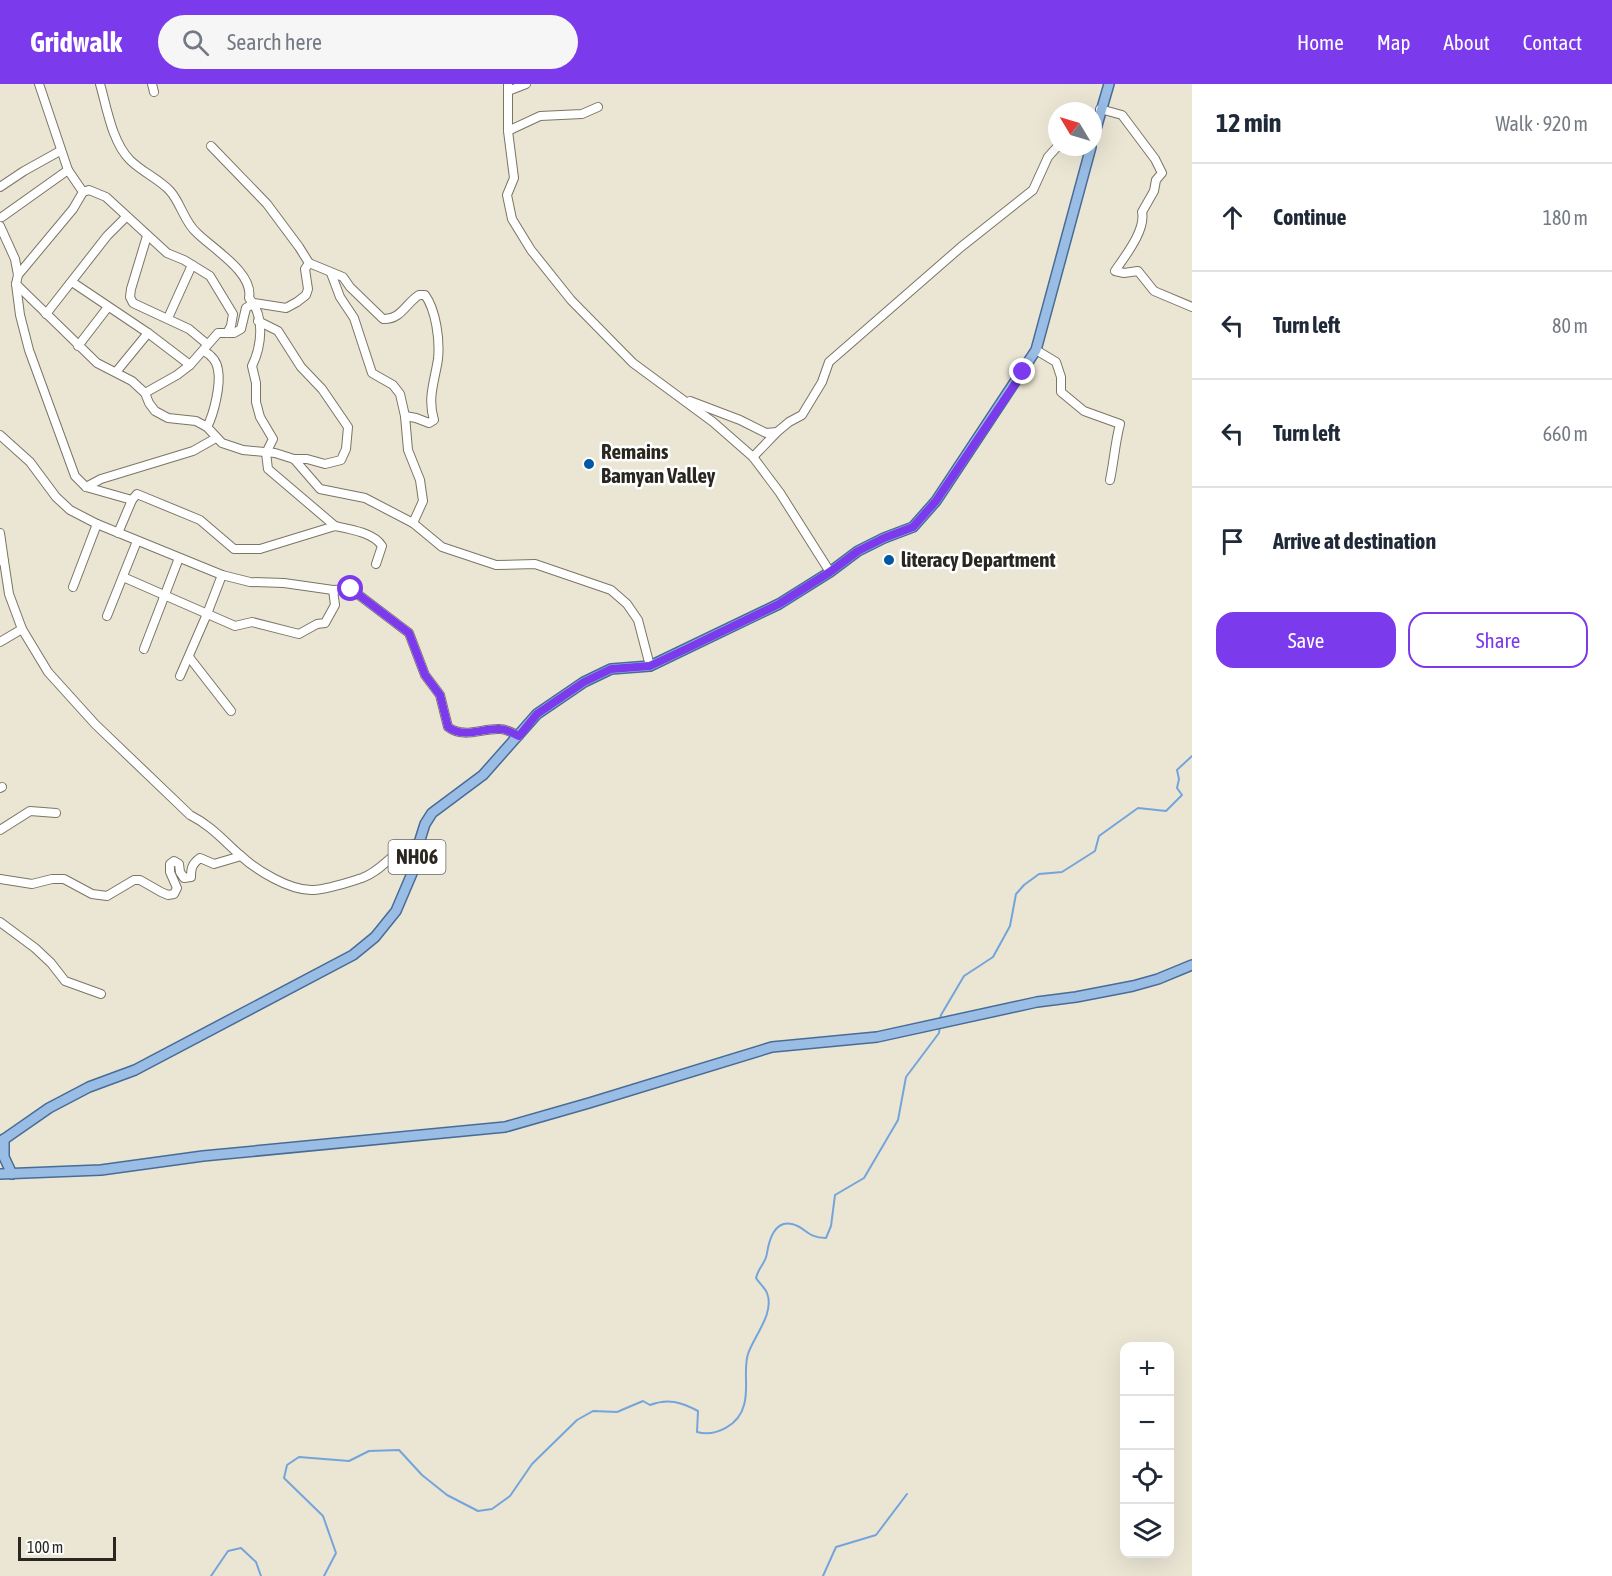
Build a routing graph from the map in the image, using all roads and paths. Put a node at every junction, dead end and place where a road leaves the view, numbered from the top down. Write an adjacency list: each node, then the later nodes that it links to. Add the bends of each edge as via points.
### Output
1 (39, 84): 11 (street)
2 (100, 84): 26 (street, via 121,148 130,160 171,192 196,232 248,282 249,298)
3 (526, 84): 5 (street)
4 (1109, 84): 6 (main road)
5 (508, 88): 9 (street)
6 (1102, 103)
7 (598, 107): 9 (street, via 582,114 540,116)
8 (1102, 110): 28 (street, via 1122,115 1162,173 1131,248 1115,271 1138,271 1154,291)
9 (507, 131): 40 (street, via 514,178 507,195 512,219 531,250 571,300 633,363)
10 (211, 146): 21 (street, via 267,204)
11 (60, 151): 14 (street); 15 (street)
12 (1049, 156): 43 (street, via 1034,190 961,247 829,362 802,415)
13 (1089, 156): 36 (main road, NH06)
14 (68, 170): 16 (street); 17 (street)
15 (0, 187)
16 (83, 192): 18 (street, via 89,190 106,197); 24 (street)
17 (0, 216)
18 (126, 217): 20 (street); 25 (street)
19 (0, 226): 24 (street, via 15,259)
20 (147, 236): 22 (street, via 167,253); 30 (street, via 130,297 133,303)
21 (309, 263): 23 (street); 26 (street, via 305,269 308,289 297,302 286,308)
22 (192, 265): 30 (street); 33 (street, via 210,276 233,314)
23 (330, 273): 41 (street, via 354,318 372,373 400,394); 41 (street, via 344,277 383,319 399,315 419,295 431,303 438,358 430,407 434,420 429,423)
24 (17, 279): 29 (street); 50 (street, via 20,315 29,350 75,476)
25 (72, 282): 27 (street); 29 (street)
26 (254, 303): 31 (street); 33 (street, via 246,308 241,329)
27 (108, 307): 32 (street); 34 (street)
28 (1192, 307)
29 (46, 314): 34 (street)
30 (168, 318): 35 (street, via 189,329)
31 (258, 321): 46 (street, via 261,339 252,366 260,417 273,439); 48 (street, via 278,331 348,427 341,460 325,464)
32 (148, 333): 37 (street); 38 (street)
33 (227, 333): 35 (street, via 218,333)
34 (78, 346): 38 (street, via 97,363)
35 (206, 347): 37 (street); 42 (street, via 218,370 214,416)
36 (1036, 350): 49 (street, via 1056,362 1062,377 1061,392 1084,411 1120,424); 61 (main road, NH06, via 936,501 913,527 858,551)
37 (190, 365): 39 (street)
38 (116, 372): 39 (street)
39 (146, 393): 42 (street, via 155,411)
40 (683, 399): 43 (street, via 766,433); 47 (street)
41 (405, 416): 52 (street, via 408,450 420,480 423,501)
42 (207, 427): 45 (street)
43 (777, 432): 47 (street)
44 (0, 435): 53 (street, via 30,462 70,510)
45 (216, 438): 46 (street, via 243,450); 50 (street, via 193,451 100,478)
46 (266, 453): 48 (street); 54 (street, via 268,469)
47 (753, 457): 61 (street)
48 (294, 459): 52 (street, via 320,489 365,498)
49 (1110, 480)
50 (86, 487): 51 (street)
51 (132, 500): 54 (street, via 137,494 201,520 234,549 260,549); 56 (street)
52 (413, 523): 73 (street, via 442,548 496,566 535,564 611,590 638,620)
53 (97, 524): 56 (street); 64 (street)
54 (335, 526): 60 (street, via 378,539 382,546)
55 (0, 533): 59 (street)
56 (118, 533): 57 (street)
57 (137, 541): 58 (street); 63 (street)
58 (179, 558): 62 (street); 66 (street)
59 (2, 561): 69 (street)
60 (376, 564)
61 (830, 572): 73 (main road, NH06, via 779,604)
62 (222, 575): 65 (street, via 250,582); 67 (street)
63 (123, 577): 66 (street); 68 (street)
64 (73, 587)
65 (333, 590): 67 (street, via 335,605 325,623 299,634 252,622 235,626); 76 (street, via 351,589 409,633 425,675 440,695 448,727 455,732 502,729)
66 (164, 595): 67 (street); 71 (street)
67 (207, 614): 72 (street)
68 (107, 616)
69 (22, 629): 70 (street); 80 (street, via 48,672 95,724 190,815 206,823)
70 (0, 642)
71 (144, 649)
72 (189, 657): 74 (street); 75 (street)
73 (650, 666): 76 (main road, NH06, via 611,669 584,682 537,714)
74 (180, 676)
75 (231, 711)
76 (519, 736): 79 (main road, NH06, via 483,775 432,813)
77 (56, 813): 78 (street, via 30,811)
78 (0, 830)
79 (419, 843): 80 (street, via 407,845 372,874 311,890 262,873); 85 (main road, NH06, via 416,864 396,911 375,937 352,955 135,1070 79,1092)
80 (241, 856): 81 (street, via 214,864 200,858 191,868 191,877 184,878 174,861 170,872 177,888 174,894 140,880 107,896 92,894 64,879 32,884)
81 (0, 879)
82 (0, 922): 84 (street, via 43,955 64,981)
83 (1192, 966): 87 (main road, via 1133,986 945,1023 877,1036 772,1047 506,1127 101,1170)
84 (101, 994)
85 (2, 1140): 87 (main road)
86 (0, 1174): 87 (main road)
87 (12, 1174)

